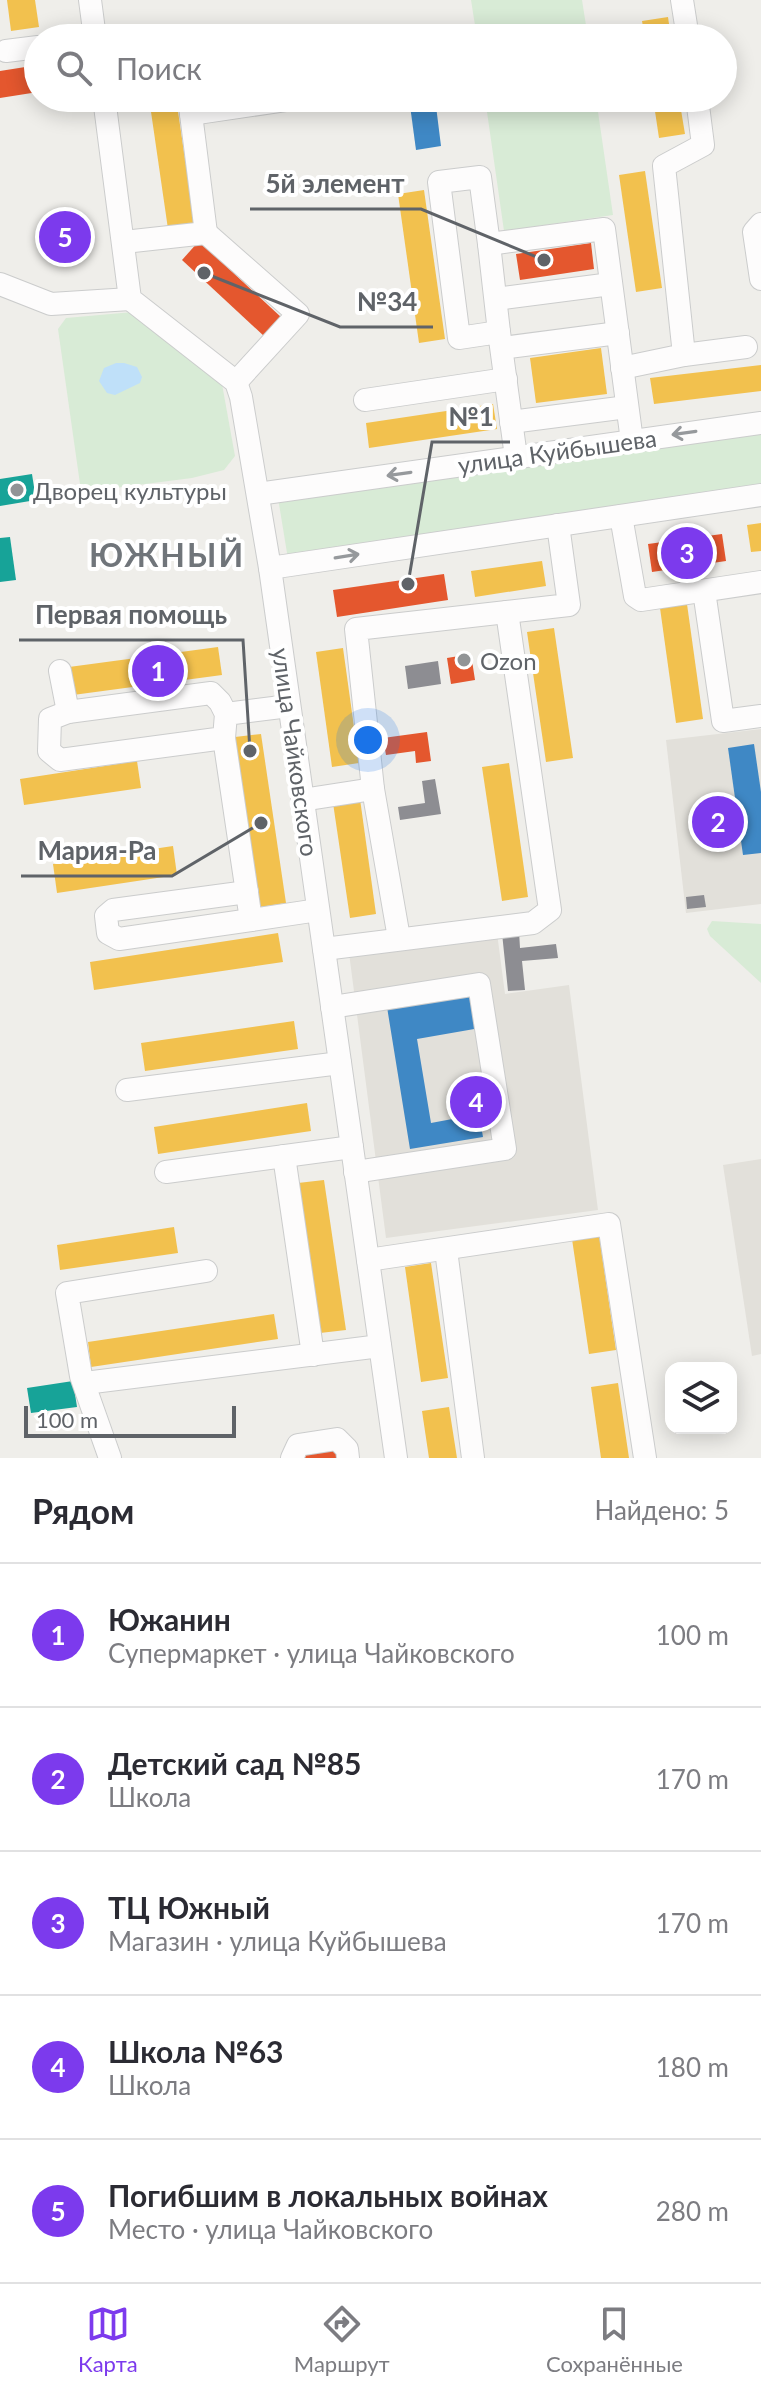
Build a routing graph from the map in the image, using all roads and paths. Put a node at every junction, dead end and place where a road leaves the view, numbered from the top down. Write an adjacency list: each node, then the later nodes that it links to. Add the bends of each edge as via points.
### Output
1 (90, 0): 3 (street)
2 (682, 0): 4 (street)
3 (93, 24)
4 (686, 24)
5 (24, 49): 6 (street)
6 (6, 51)
7 (106, 112): 12 (street)
8 (191, 112): 11 (street)
9 (699, 112): 22 (street, via 703,145 664,166)
10 (761, 224): 14 (street, via 754,232)
11 (206, 233): 12 (street); 25 (street, via 298,314)
12 (124, 242): 17 (street)
13 (489, 244): 16 (street, via 604,229); 18 (street); 20 (street, via 480,177 439,182 459,338)
14 (761, 279)
15 (0, 284): 17 (street, via 51,304)
16 (611, 284): 18 (street); 19 (street)
17 (130, 299): 25 (street)
18 (496, 299): 20 (street)
19 (618, 333): 20 (street); 23 (street)
20 (500, 340): 24 (street)
21 (746, 347): 22 (street)
22 (684, 355): 23 (street)
23 (622, 368): 27 (street)
24 (506, 379): 26 (street); 28 (street)
25 (236, 382): 32 (street, улица Чайковского)
26 (365, 400)
27 (627, 407): 28 (street); 30 (street)
28 (511, 422): 31 (street)
29 (761, 423): 30 (street, улица Куйбышева, one-way to 30)
30 (632, 441): 31 (street, улица Куйбышева)
31 (516, 457): 32 (street, улица Куйбышева, one-way to 32)
32 (258, 494): 36 (street, улица Чайковского)
33 (761, 495): 34 (street)
34 (621, 516): 35 (street); 38 (street, via 635,596 641,600)
35 (558, 525): 36 (street, one-way to 35); 39 (street, via 569,605)
36 (270, 568): 41 (street, улица Чайковского)
37 (761, 582): 38 (street)
38 (704, 591): 44 (street, via 723,721)
39 (507, 612): 46 (street, via 356,629); 51 (street, via 550,910 533,923)
40 (60, 671): 42 (street)
41 (289, 706): 43 (street); 47 (street, улица Чайковского)
42 (68, 712): 43 (street, via 211,693); 45 (street, via 50,719 49,751 60,760)
43 (226, 714): 45 (street)
44 (761, 716)
45 (224, 738): 48 (street)
46 (373, 789): 47 (street); 51 (street)
47 (302, 800): 49 (street, улица Чайковского)
48 (247, 892): 50 (street); 50 (street, via 113,910 106,916 108,933 119,939)
49 (318, 910): 50 (street); 52 (street, улица Чайковского)
50 (251, 920)
51 (399, 938): 52 (street)
52 (324, 949): 53 (street, улица Чайковского)
53 (332, 1007): 54 (street, улица Чайковского); 59 (street, via 479,984 505,1149)
54 (340, 1063): 55 (street); 56 (street, улица Чайковского)
55 (127, 1090)
56 (352, 1147): 57 (street); 59 (street, улица Чайковского)
57 (284, 1156): 58 (street); 64 (street)
58 (166, 1172)
59 (355, 1172): 61 (street, улица Чайковского)
60 (446, 1250): 61 (street); 70 (street); 71 (street, via 609,1224)
61 (368, 1260): 63 (street, улица Чайковского)
62 (206, 1271): 65 (street, via 67,1293)
63 (380, 1346): 64 (street); 69 (street, улица Чайковского)
64 (313, 1355): 65 (street)
65 (85, 1383): 66 (street)
66 (110, 1458)
67 (292, 1458): 68 (street, via 298,1445 337,1439)
68 (348, 1458)
69 (396, 1458)
70 (473, 1458)
71 (645, 1458)

